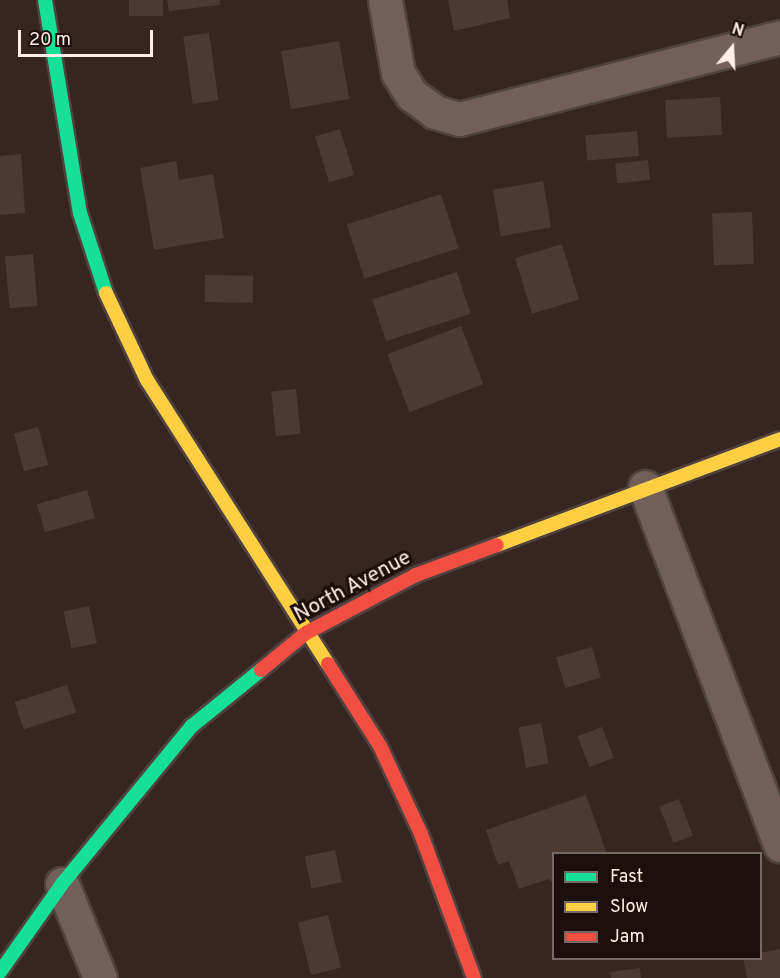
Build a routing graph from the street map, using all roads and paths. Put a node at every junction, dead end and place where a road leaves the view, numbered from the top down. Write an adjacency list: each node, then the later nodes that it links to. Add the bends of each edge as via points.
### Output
1 (45, 0): 6 (street, via 80,213 105,291 147,380)
2 (385, 0): 3 (street, via 398,73 412,95 435,112 459,119)
3 (780, 37)
4 (780, 439): 5 (street, North Avenue)
5 (645, 487): 6 (street, North Avenue, via 416,575); 7 (street)
6 (306, 633): 8 (street, North Avenue, via 192,726); 11 (street, via 380,746 421,834)
7 (780, 845)
8 (62, 884): 9 (street, North Avenue); 10 (street)
9 (0, 972)
10 (100, 978)
11 (474, 978)

